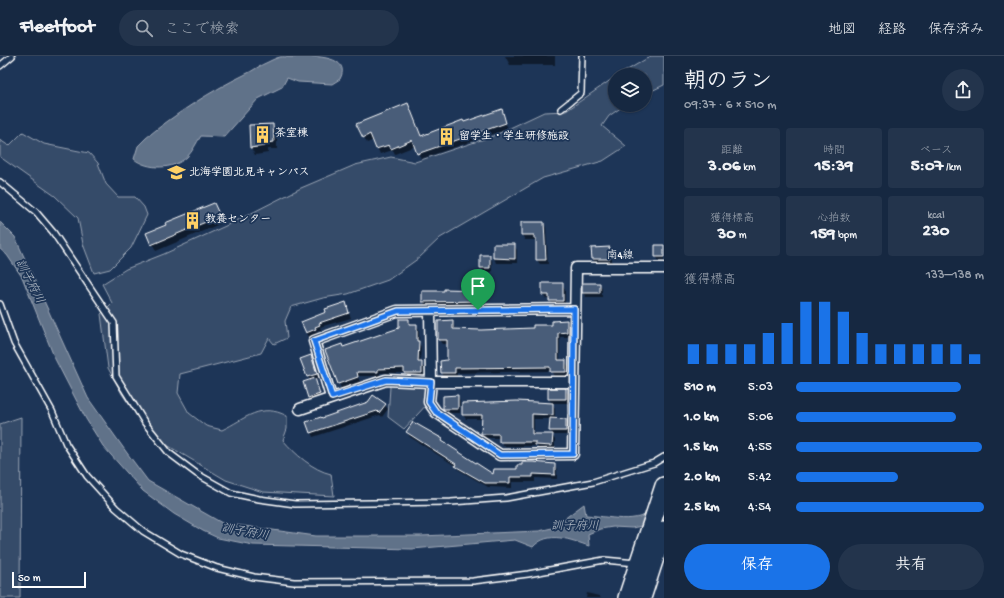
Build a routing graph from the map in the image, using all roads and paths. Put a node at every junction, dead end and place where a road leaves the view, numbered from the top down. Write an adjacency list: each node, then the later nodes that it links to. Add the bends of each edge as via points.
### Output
1 (12, 56): 3 (lane)
2 (582, 56): 4 (lane, via 581,93)
3 (0, 66)
4 (561, 109)
5 (0, 182): 14 (lane, via 36,212 53,232 114,323 116,376 145,423 169,453 196,474 232,492 295,504 451,502 506,498 593,482 654,463)
6 (664, 268): 8 (street, 南4線, via 576,268)
7 (0, 304): 17 (lane, via 14,343 49,404 66,444 87,476 116,508 143,531 181,554 217,568 254,577 294,582 473,582)
8 (574, 309): 9 (street); 11 (street)
9 (430, 311): 10 (street); 12 (street, via 398,311 314,341)
10 (431, 382): 11 (street); 11 (street, via 429,402 436,412 500,455 573,454); 12 (street, via 386,380)
11 (574, 382)
12 (332, 397): 13 (street)
13 (300, 409)
14 (664, 457)
15 (664, 486): 17 (main road)
16 (664, 530): 17 (main road)
17 (652, 554): 18 (main road); 19 (main road)
18 (627, 598)
19 (642, 598)

